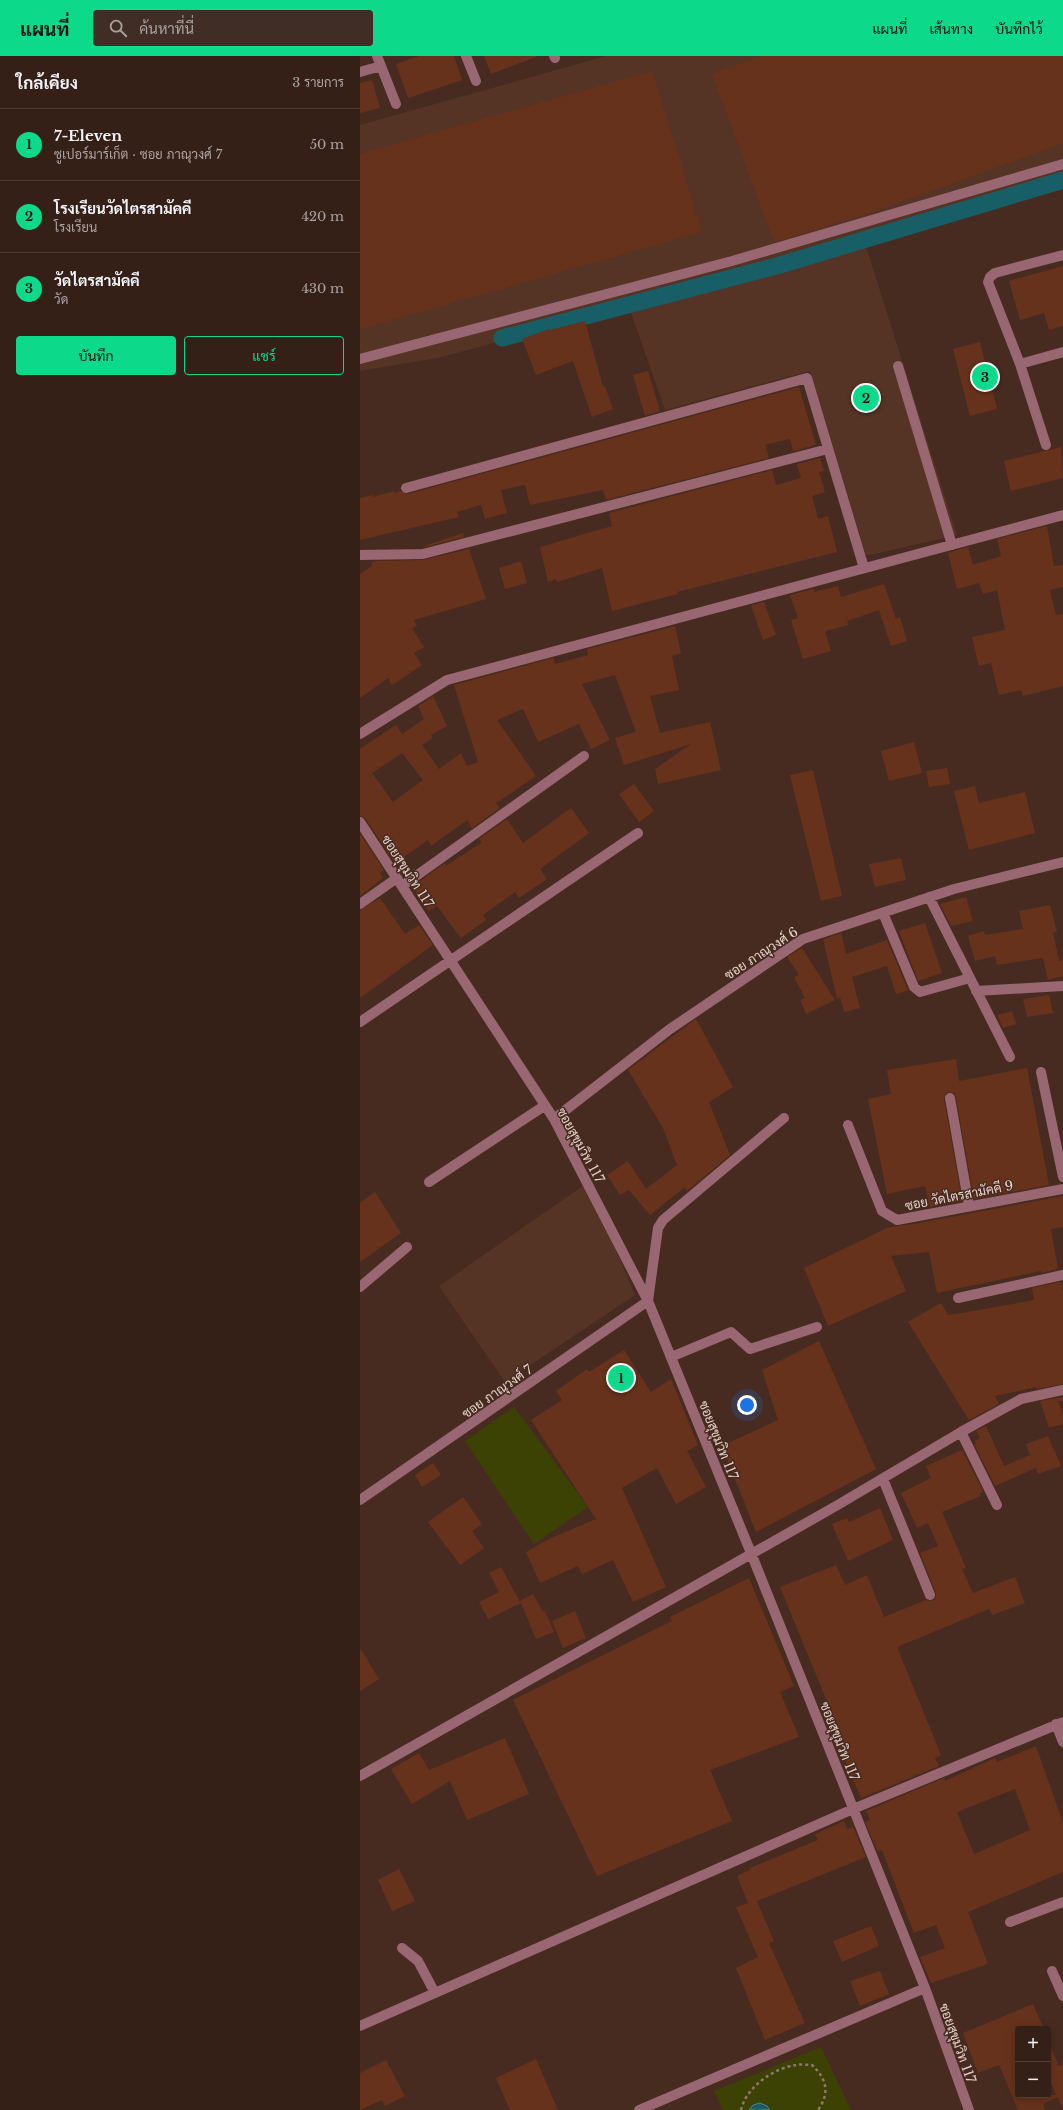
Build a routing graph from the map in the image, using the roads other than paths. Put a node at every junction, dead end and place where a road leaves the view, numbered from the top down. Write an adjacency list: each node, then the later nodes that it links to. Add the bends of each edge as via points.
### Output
1 (377, 56): 3 (street)
2 (466, 56): 5 (street)
3 (381, 66): 4 (street); 6 (street)
4 (360, 72)
5 (476, 81)
6 (396, 104)
7 (1063, 164): 10 (street, via 732,262)
8 (1063, 255): 11 (street, via 995,273 988,282)
9 (1063, 352): 11 (street)
10 (360, 359)
11 (1020, 364): 13 (street)
12 (898, 366): 17 (street)
13 (1046, 445)
14 (828, 449): 15 (street, via 807,378); 18 (street, via 423,554); 19 (street)
15 (406, 488)
16 (1063, 515): 17 (street)
17 (952, 545): 19 (street)
18 (360, 555)
19 (864, 568): 20 (street, via 447,680)
20 (360, 734)
21 (584, 756): 25 (street)
22 (360, 822): 25 (street, ซอยสุขุมวิท 117)
23 (638, 833): 29 (street)
24 (1063, 862): 26 (street, ซอย ภาณุวงศ์ 6)
25 (399, 882): 27 (street); 29 (street, ซอยสุขุมวิท 117)
26 (929, 897): 28 (street, ซอย ภาณุวงศ์ 6); 30 (street)
27 (360, 904)
28 (883, 912): 30 (street, via 914,987 920,992); 39 (street, ซอย ภาณุวงศ์ 6, via 803,939 670,1029)
29 (451, 961): 33 (street); 37 (street, ซอยสุขุมวิท 117)
30 (970, 978): 32 (street)
31 (1063, 986): 32 (street)
32 (976, 991): 34 (street)
33 (360, 1022)
34 (1010, 1057)
35 (1041, 1072): 41 (street)
36 (950, 1098): 44 (street)
37 (544, 1106): 39 (street, ซอยสุขุมวิท 117); 42 (street)
38 (784, 1118): 49 (street, via 663,1220 658,1228)
39 (554, 1119): 49 (street, ซอยสุขุมวิท 117)
40 (848, 1125): 44 (street, ซอย วัดไตรสามัคคี 9, via 877,1202 888,1216 897,1220)
41 (1063, 1177)
42 (429, 1182)
43 (1063, 1189): 44 (street, ซอย วัดไตรสามัคคี 9)
44 (969, 1206)
45 (407, 1247): 47 (street)
46 (1063, 1275): 48 (street)
47 (360, 1287)
48 (958, 1298)
49 (648, 1301): 51 (street, ซอยสุขุมวิท 117); 55 (street, ซอย ภาณุวงศ์ 7)
50 (818, 1327): 51 (street, via 750,1350 731,1332)
51 (671, 1357): 57 (street, ซอยสุขุมวิท 117)
52 (1063, 1390): 53 (street, via 1021,1400)
53 (961, 1432): 54 (street); 56 (street)
54 (883, 1478): 57 (street); 58 (street)
55 (360, 1500)
56 (997, 1506)
57 (751, 1553): 61 (street); 62 (street, ซอยสุขุมวิท 117)
58 (930, 1595)
59 (1060, 1723): 60 (street); 62 (street)
60 (1063, 1742)
61 (360, 1776)
62 (853, 1809): 67 (street, ซอยสุขุมวิท 117); 68 (street)
63 (1063, 1902): 64 (street)
64 (1010, 1922)
65 (402, 1948): 68 (street, via 418,1961)
66 (1052, 1972): 69 (street)
67 (925, 1988): 71 (street); 72 (street, ซอยสุขุมวิท 117)
68 (435, 1993): 70 (street)
69 (1063, 1996)
70 (360, 2026)
71 (639, 2110)
72 (969, 2110)

